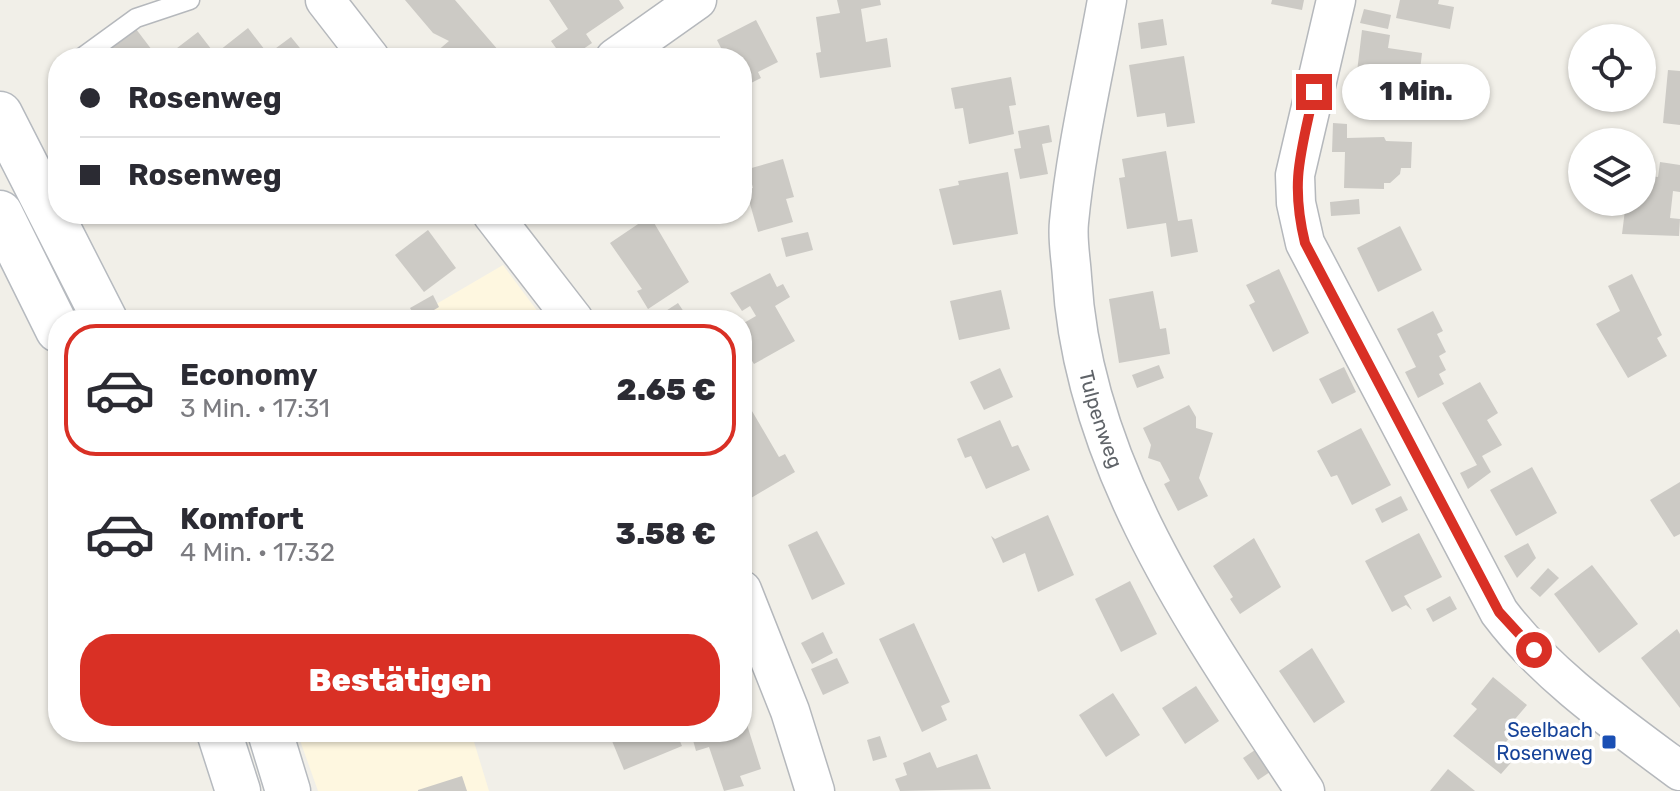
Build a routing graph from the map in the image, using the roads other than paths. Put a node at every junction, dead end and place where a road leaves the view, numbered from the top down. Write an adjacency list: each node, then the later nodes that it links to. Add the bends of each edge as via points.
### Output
1 (190, 0): 6 (lane, via 136,18)
2 (325, 0): 7 (street)
3 (697, 0): 8 (street)
4 (1107, 0): 24 (street, Tulpenweg, via 1069,224 1074,310 1088,375 1144,532)
5 (1336, 0): 20 (street, via 1295,175 1305,243 1499,612 1592,704)
6 (95, 48)
7 (362, 48)
8 (629, 48)
9 (0, 114): 10 (main road)
10 (48, 208)
11 (0, 213): 14 (main road)
12 (56, 224): 15 (main road)
13 (500, 224): 16 (street)
14 (48, 310)
15 (100, 310)
16 (566, 310)
17 (752, 615): 23 (street)
18 (222, 742): 21 (main road)
19 (273, 742): 22 (main road)
20 (1680, 771)
21 (238, 791)
22 (288, 791)
23 (815, 791)
24 (1305, 791)

